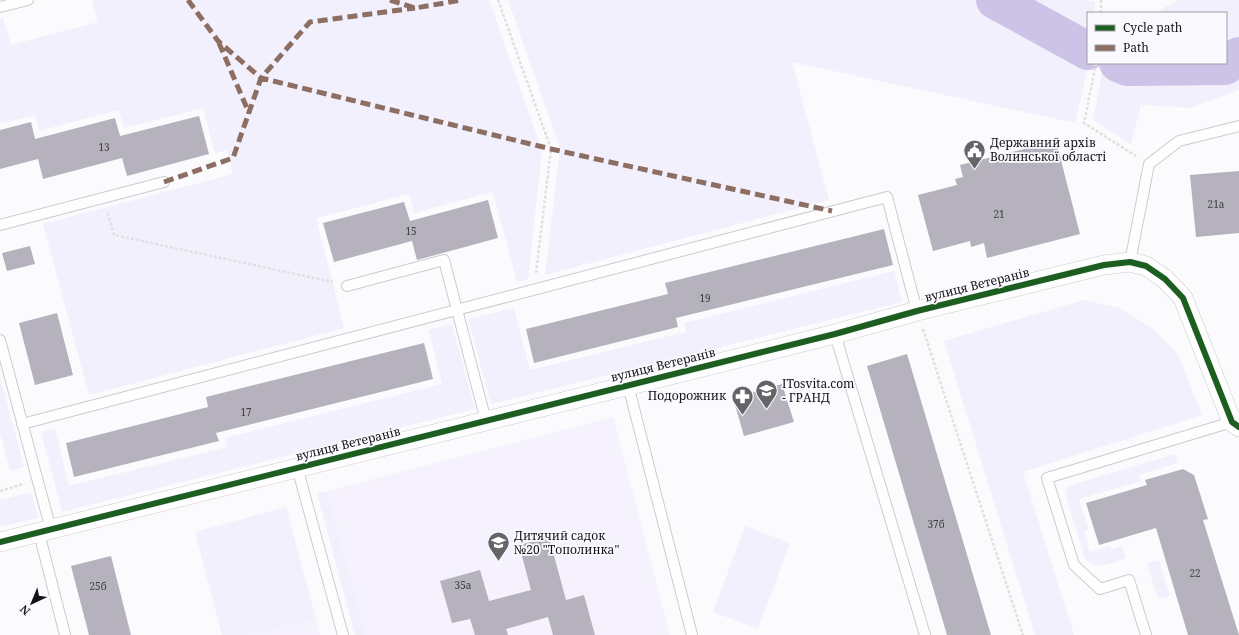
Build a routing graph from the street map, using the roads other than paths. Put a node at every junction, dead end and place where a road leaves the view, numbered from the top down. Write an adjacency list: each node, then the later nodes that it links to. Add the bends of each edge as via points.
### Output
1 (28, 0): 2 (lane)
2 (0, 8)
3 (1239, 126): 6 (lane, via 1179,141 1149,164)
4 (164, 182): 5 (lane)
5 (0, 225)
6 (1130, 262): 9 (street, вулиця Ветеранів, via 1104,265); 15 (street, вулиця Ветеранів, via 1146,266 1165,279 1183,298)
7 (347, 286): 8 (lane, via 444,260)
8 (457, 309): 9 (lane, via 887,197); 13 (lane); 14 (lane)
9 (917, 311): 10 (street, вулиця Ветеранів)
10 (835, 334): 12 (street, вулиця Ветеранів); 22 (lane)
11 (0, 340): 14 (lane)
12 (628, 385): 13 (street, вулиця Ветеранів); 21 (lane)
13 (486, 421): 16 (street, вулиця Ветеранів)
14 (22, 424): 17 (lane, via 37,481)
15 (1236, 424): 23 (lane, via 1047,478 1074,565 1100,589 1129,580)
16 (297, 467): 17 (street, вулиця Ветеранів); 20 (lane)
17 (45, 531): 18 (street, вулиця Ветеранів); 19 (lane)
18 (0, 542)
19 (66, 635)
20 (343, 635)
21 (692, 635)
22 (925, 635)
23 (1146, 635)

